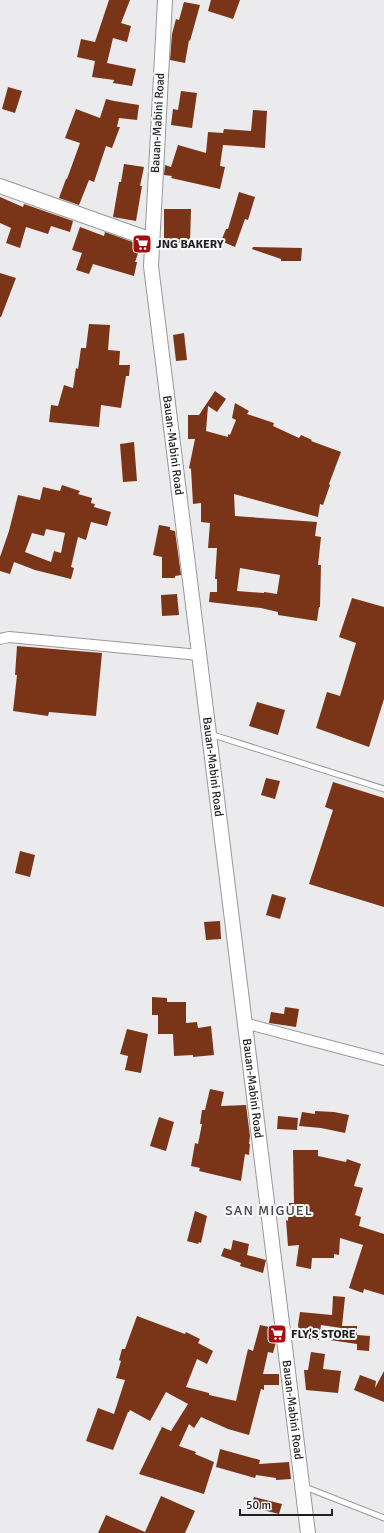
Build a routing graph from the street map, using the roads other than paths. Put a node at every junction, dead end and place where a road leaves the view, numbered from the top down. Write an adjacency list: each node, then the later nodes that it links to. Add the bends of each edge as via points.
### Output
1 (165, 0): 3 (main road, Bauan-Mabini Road)
2 (0, 186): 3 (main road)
3 (152, 240): 5 (main road, Bauan-Mabini Road, via 151,266)
4 (0, 639): 5 (street, via 9,637)
5 (199, 655): 6 (main road, Bauan-Mabini Road)
6 (209, 733): 7 (lane); 8 (main road, Bauan-Mabini Road)
7 (384, 789)
8 (244, 1023): 9 (street); 10 (main road, Bauan-Mabini Road)
9 (384, 1060)
10 (302, 1486): 11 (lane); 12 (main road, Bauan-Mabini Road)
11 (384, 1518)
12 (308, 1533)

